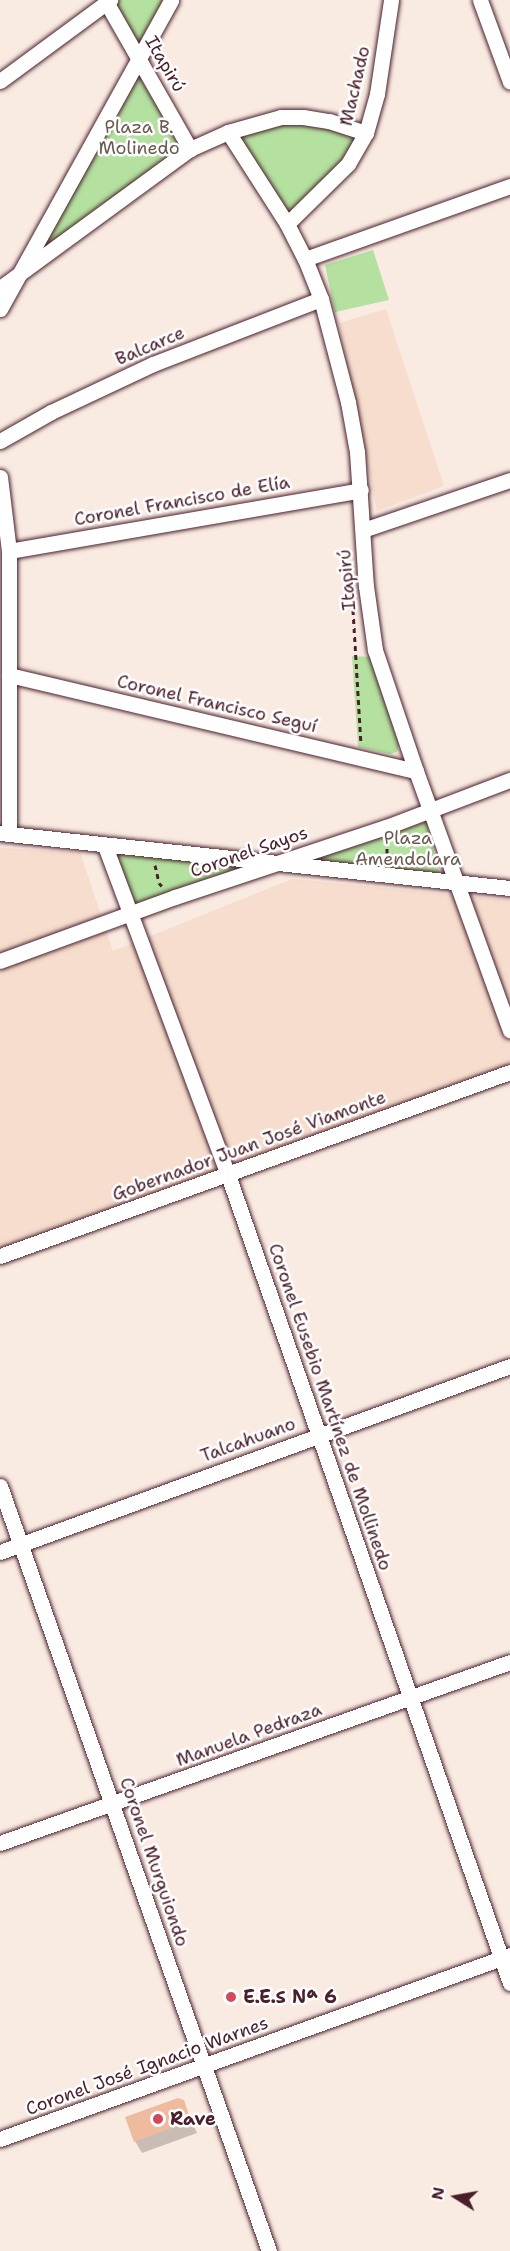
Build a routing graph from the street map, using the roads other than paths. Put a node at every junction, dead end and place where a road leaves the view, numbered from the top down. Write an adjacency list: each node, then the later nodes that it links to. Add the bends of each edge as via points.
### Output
1 (171, 0): 5 (street)
2 (391, 0): 9 (street, Machado, via 377,94)
3 (480, 0): 7 (street)
4 (108, 1): 5 (street, Itapirú); 6 (street)
5 (139, 58): 10 (street, Itapirú); 14 (street)
6 (0, 81)
7 (510, 82)
8 (228, 132): 9 (street, via 281,117 303,117); 10 (street); 12 (street, Itapirú)
9 (366, 133): 12 (street, Machado, via 348,164)
10 (190, 149): 14 (street)
11 (510, 186): 13 (street)
12 (287, 224): 13 (street, Itapirú)
13 (305, 259): 16 (street, Itapirú)
14 (24, 270): 15 (street); 17 (street)
15 (0, 288)
16 (321, 299): 18 (street, Balcarce, via 153,364); 21 (street, Itapirú, via 348,402)
17 (0, 309)
18 (0, 441)
19 (0, 477): 23 (street)
20 (510, 480): 22 (street)
21 (361, 490): 22 (street, Itapirú); 23 (street, Coronel Francisco de Elía)
22 (363, 530): 26 (street, Itapirú, via 375,650)
23 (9, 551): 24 (street)
24 (4, 637): 25 (street)
25 (9, 675): 26 (street, Coronel Francisco Seguí); 29 (street)
26 (416, 771): 28 (street, Itapirú)
27 (510, 780): 28 (street, Coronel Sayos)
28 (430, 809): 31 (street, Coronel Sayos); 32 (street, Itapirú)
29 (5, 833): 30 (street)
30 (105, 846): 31 (street); 34 (street, Coronel Eusebio Martínez de Mollinedo)
31 (273, 864): 32 (street); 34 (street, Coronel Sayos)
32 (457, 882): 33 (street); 36 (street, Itapirú)
33 (510, 888)
34 (131, 913): 35 (street, Coronel Sayos); 38 (street, Coronel Eusebio Martínez de Mollinedo)
35 (0, 962)
36 (510, 1031)
37 (510, 1072): 38 (street, Gobernador Juan José Viamonte)
38 (228, 1175): 39 (street, Gobernador Juan José Viamonte); 41 (street, Coronel Eusebio Martínez de Mollinedo)
39 (0, 1256)
40 (510, 1366): 41 (street, Talcahuano)
41 (318, 1435): 43 (street, Talcahuano); 46 (street, Coronel Eusebio Martínez de Mollinedo)
42 (0, 1486): 43 (street, Coronel Murguiondo)
43 (21, 1545): 44 (street, Talcahuano); 47 (street, Coronel Murguiondo)
44 (0, 1552)
45 (510, 1662): 46 (street, Manuela Pedraza)
46 (412, 1697): 47 (street, Manuela Pedraza); 49 (street, Coronel Eusebio Martínez de Mollinedo)
47 (113, 1805): 48 (street, Manuela Pedraza); 51 (street, Coronel Murguiondo)
48 (0, 1843)
49 (506, 1956): 50 (street, Coronel Eusebio Martínez de Mollinedo); 51 (street, Coronel José Ignacio Warnes)
50 (510, 1983)
51 (204, 2066): 52 (street, Coronel José Ignacio Warnes); 53 (street, Coronel Murguiondo)
52 (0, 2139)
53 (269, 2251)

